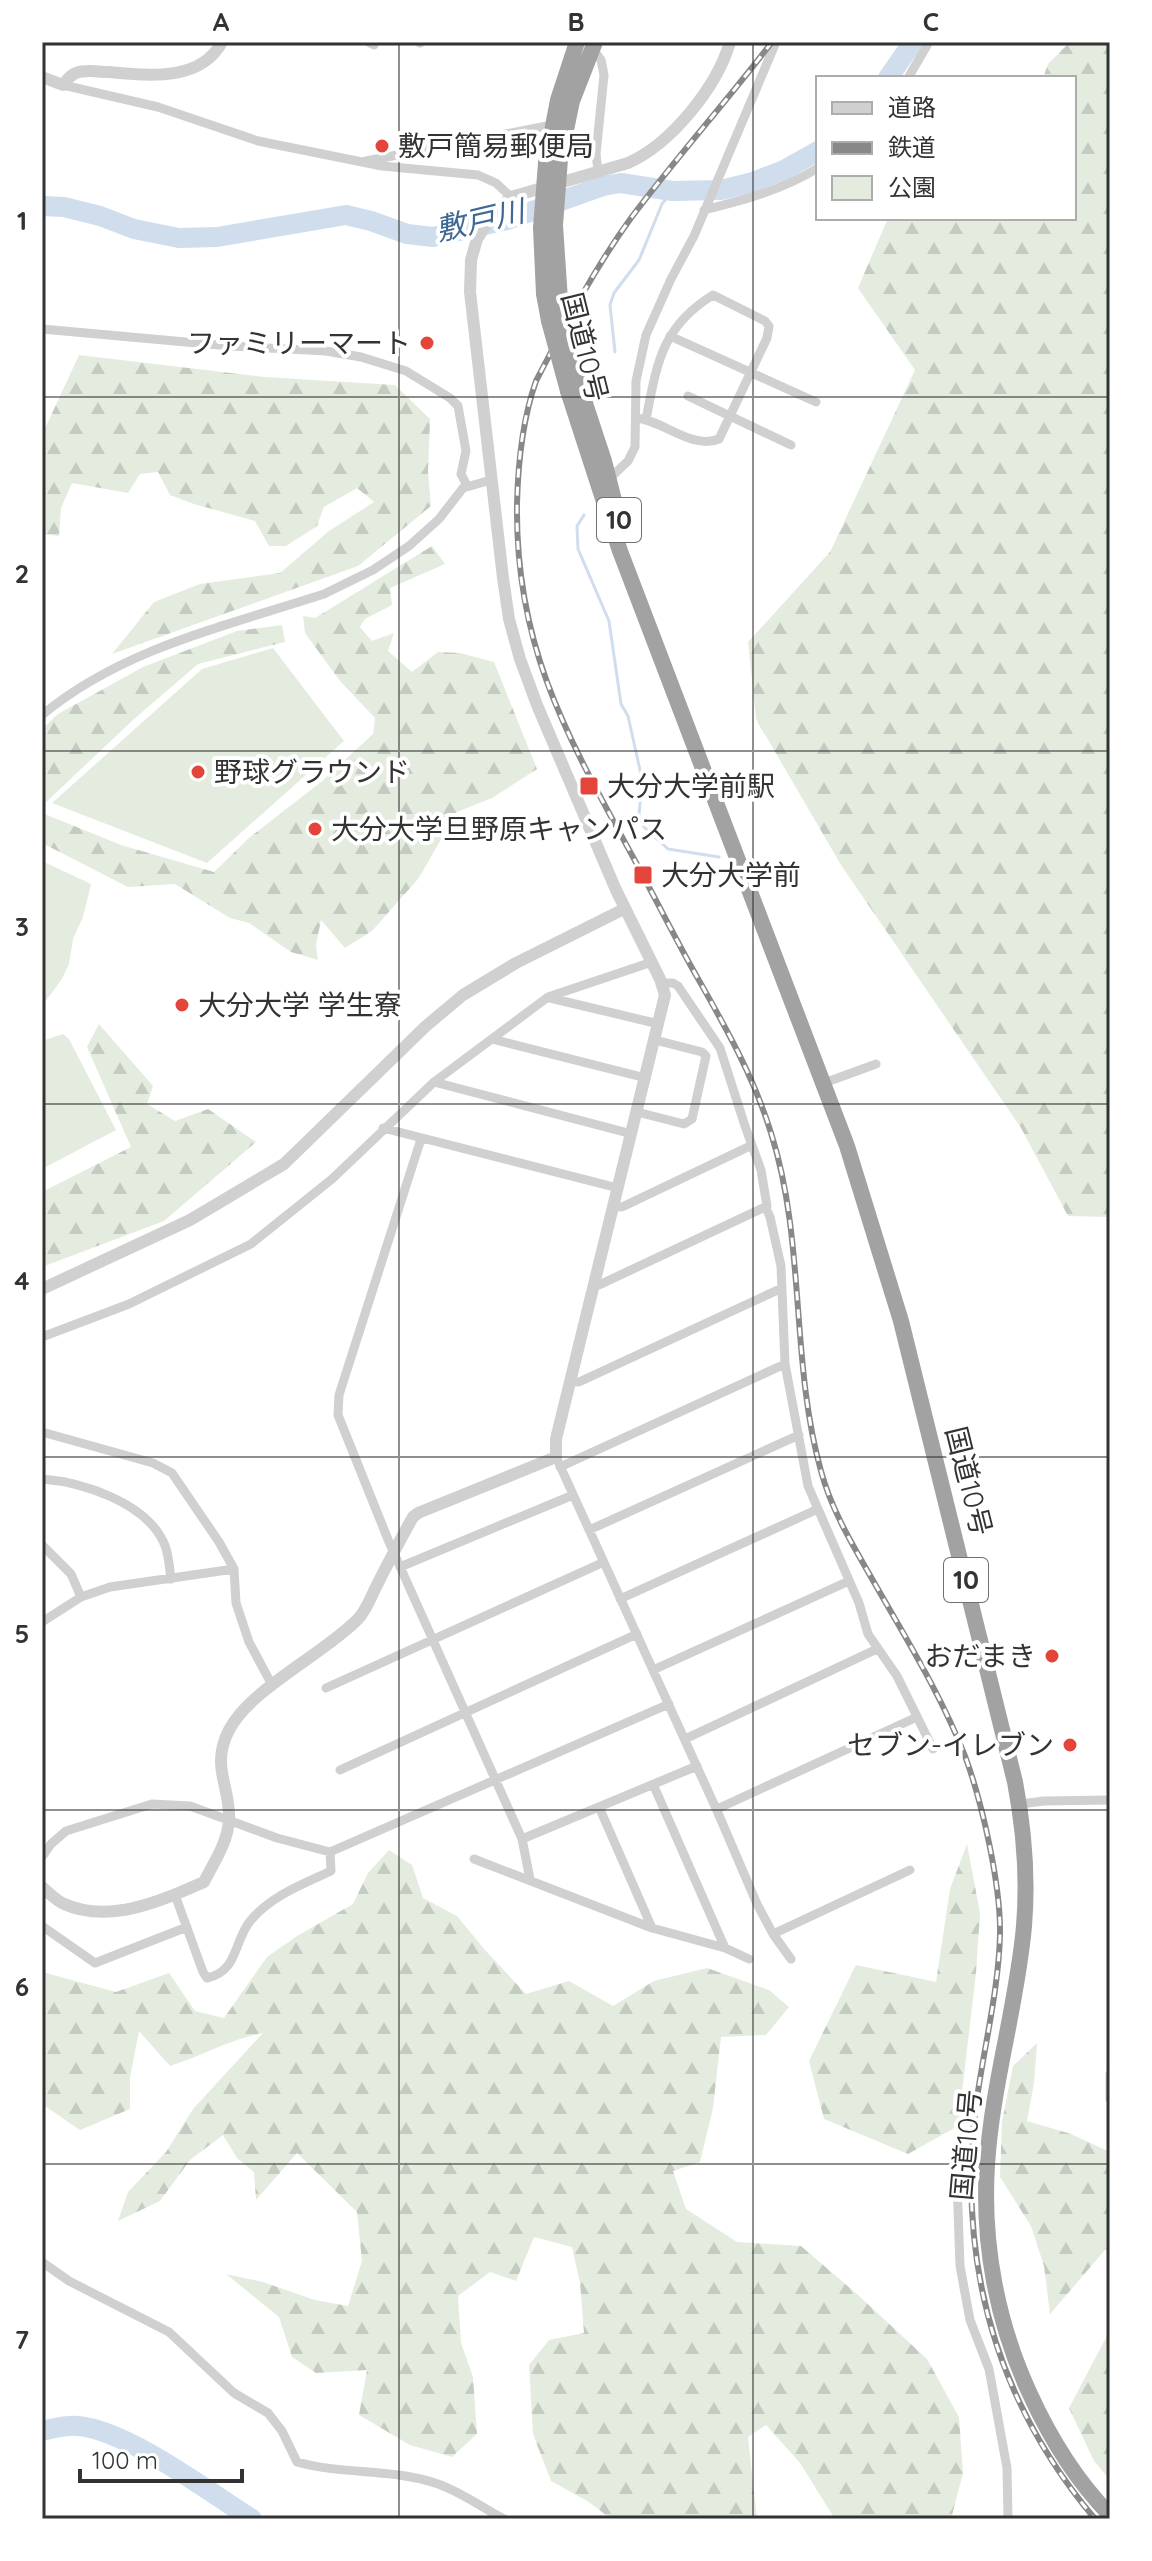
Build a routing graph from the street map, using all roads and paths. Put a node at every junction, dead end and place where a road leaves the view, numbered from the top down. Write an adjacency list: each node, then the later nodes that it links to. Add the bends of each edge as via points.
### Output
1 (222, 42): 8 (street, via 196,67 178,73 85,71 73,73)
2 (730, 42): 13 (street, via 714,78 668,137 641,157)
3 (776, 42): 15 (street)
4 (929, 42): 6 (street)
5 (588, 44): 9 (highway, 国道10号 / 10); 10 (highway, 国道10号 / 10); 13 (street, via 601,60 604,75)
6 (909, 76)
7 (42, 77): 8 (street)
8 (63, 85): 11 (street, via 158,107 247,138)
9 (552, 125): 10 (highway, 国道10号 / 10); 11 (street)
10 (553, 161): 16 (highway, 国道10号 / 10, bridge)
11 (359, 163): 14 (street, via 478,175)
12 (816, 169): 15 (street, via 765,193)
13 (598, 171): 14 (street)
14 (511, 197): 27 (street, via 481,232 471,260)
15 (705, 206): 24 (street, via 646,335 637,372)
16 (548, 226): 20 (highway, 国道10号 / 10, bridge); 20 (highway, 国道10号 / 10, bridge, via 544,294)
17 (42, 329): 28 (street, via 326,351 406,371 458,406 466,451 461,474)
18 (670, 336): 19 (street); 19 (street, via 695,306 713,295 769,326); 24 (street)
19 (752, 372): 22 (street); 23 (street)
20 (573, 388): 26 (highway, 国道10号 / 10)
21 (688, 396): 23 (street)
22 (816, 402)
23 (731, 417): 24 (street, via 719,439 710,442); 25 (street)
24 (641, 418): 26 (street, via 634,452)
25 (791, 445)
26 (602, 478): 40 (highway, 国道10号 / 10, via 660,655)
27 (491, 480): 28 (street); 30 (street, via 507,604 520,659)
28 (467, 486): 29 (street, via 424,534 373,570 324,594 177,639 85,685)
29 (42, 715)
30 (624, 909): 31 (street); 51 (street, via 463,995 284,1164 190,1220)
31 (652, 962): 32 (street); 33 (street)
32 (662, 983): 34 (street, via 665,999); 48 (street, via 678,986 716,1039 761,1170)
33 (548, 997): 34 (street); 35 (street)
34 (659, 1024): 36 (street)
35 (492, 1039): 38 (street); 39 (street)
36 (655, 1040): 38 (street); 41 (street, via 706,1056 692,1119 684,1124)
37 (876, 1064): 40 (street)
38 (646, 1078): 41 (street)
39 (434, 1082): 42 (street); 43 (street)
40 (824, 1083): 88 (highway, 国道10号 / 10, via 901,1321)
41 (637, 1112): 43 (street)
42 (383, 1128): 44 (street); 52 (street, via 332,1179 251,1244 129,1304)
43 (632, 1134): 46 (street)
44 (421, 1139): 46 (street); 63 (street, via 337,1402)
45 (748, 1147): 47 (street, via 622,1207)
46 (618, 1188): 47 (street)
47 (614, 1206): 49 (street)
48 (766, 1208): 49 (street); 50 (street)
49 (595, 1283): 54 (street)
50 (782, 1288): 53 (street); 54 (street, via 579,1382)
51 (42, 1289)
52 (42, 1337)
53 (785, 1364): 56 (street); 57 (street)
54 (570, 1381): 57 (street, via 556,1439)
55 (42, 1432): 66 (street, via 172,1473)
56 (799, 1435): 60 (street); 61 (street)
57 (558, 1462): 59 (street); 63 (street, via 418,1513)
58 (42, 1479): 67 (street, via 110,1496 142,1516 162,1537)
59 (573, 1495): 61 (street); 65 (street)
60 (818, 1509): 68 (street); 70 (street)
61 (589, 1530): 64 (street)
62 (42, 1545): 69 (street, via 71,1574)
63 (393, 1552): 65 (street); 76 (street, via 361,1617)
64 (604, 1562): 70 (street); 73 (street)
65 (400, 1567): 73 (street)
66 (234, 1569): 67 (street); 76 (street, via 236,1603)
67 (171, 1579): 69 (street, via 119,1585)
68 (849, 1581): 74 (street); 75 (street)
69 (81, 1597): 71 (street)
70 (620, 1599): 72 (street)
71 (42, 1622)
72 (637, 1634): 75 (street); 79 (street)
73 (433, 1639): 77 (street); 79 (street)
74 (877, 1649): 80 (street); 81 (street)
75 (653, 1670): 78 (street)
76 (272, 1685): 91 (street, via 241,1714 224,1743 220,1769)
77 (326, 1688)
78 (669, 1704): 81 (street); 85 (street)
79 (465, 1712): 84 (street); 85 (street)
80 (917, 1717): 82 (street); 90 (street)
81 (685, 1739): 83 (street)
82 (933, 1749)
83 (697, 1766): 86 (street); 90 (street)
84 (340, 1770)
85 (496, 1780): 93 (street); 95 (street)
86 (653, 1784): 89 (street); 106 (street)
87 (1110, 1800): 88 (street)
88 (1020, 1804): 111 (highway, 国道10号 / 10, via 1024,1925)
89 (599, 1807): 93 (street); 104 (street)
90 (717, 1809): 105 (street)
91 (229, 1819): 94 (street, via 190,1806 152,1804 66,1831); 95 (street); 101 (street, via 204,1882)
92 (42, 1837): 94 (street)
93 (522, 1839): 99 (street)
94 (51, 1844): 96 (street)
95 (330, 1852): 103 (street, via 331,1871 262,1909 248,1923 229,1966 219,1975 207,1978)
96 (42, 1857)
97 (474, 1859): 99 (street)
98 (910, 1870): 105 (street)
99 (530, 1879): 104 (street)
100 (42, 1887): 101 (street, via 61,1902 90,1911 110,1912)
101 (175, 1895): 103 (street)
102 (42, 1926): 103 (street, via 95,1963)
103 (187, 1927)
104 (652, 1928): 106 (street)
105 (773, 1934): 108 (street)
106 (725, 1948): 107 (street)
107 (749, 1959)
108 (791, 1959)
109 (1110, 2074): 110 (street)
110 (1110, 2099)
111 (987, 2163): 113 (highway, 国道10号 / 10, via 990,2253 1008,2338 1049,2433); 115 (street, via 968,2165 957,2181 959,2248 968,2308 996,2410)
112 (42, 2262): 114 (street, via 169,2332 234,2393 268,2413 297,2462 439,2484)
113 (1110, 2515)
114 (504, 2519)
115 (1008, 2519)

